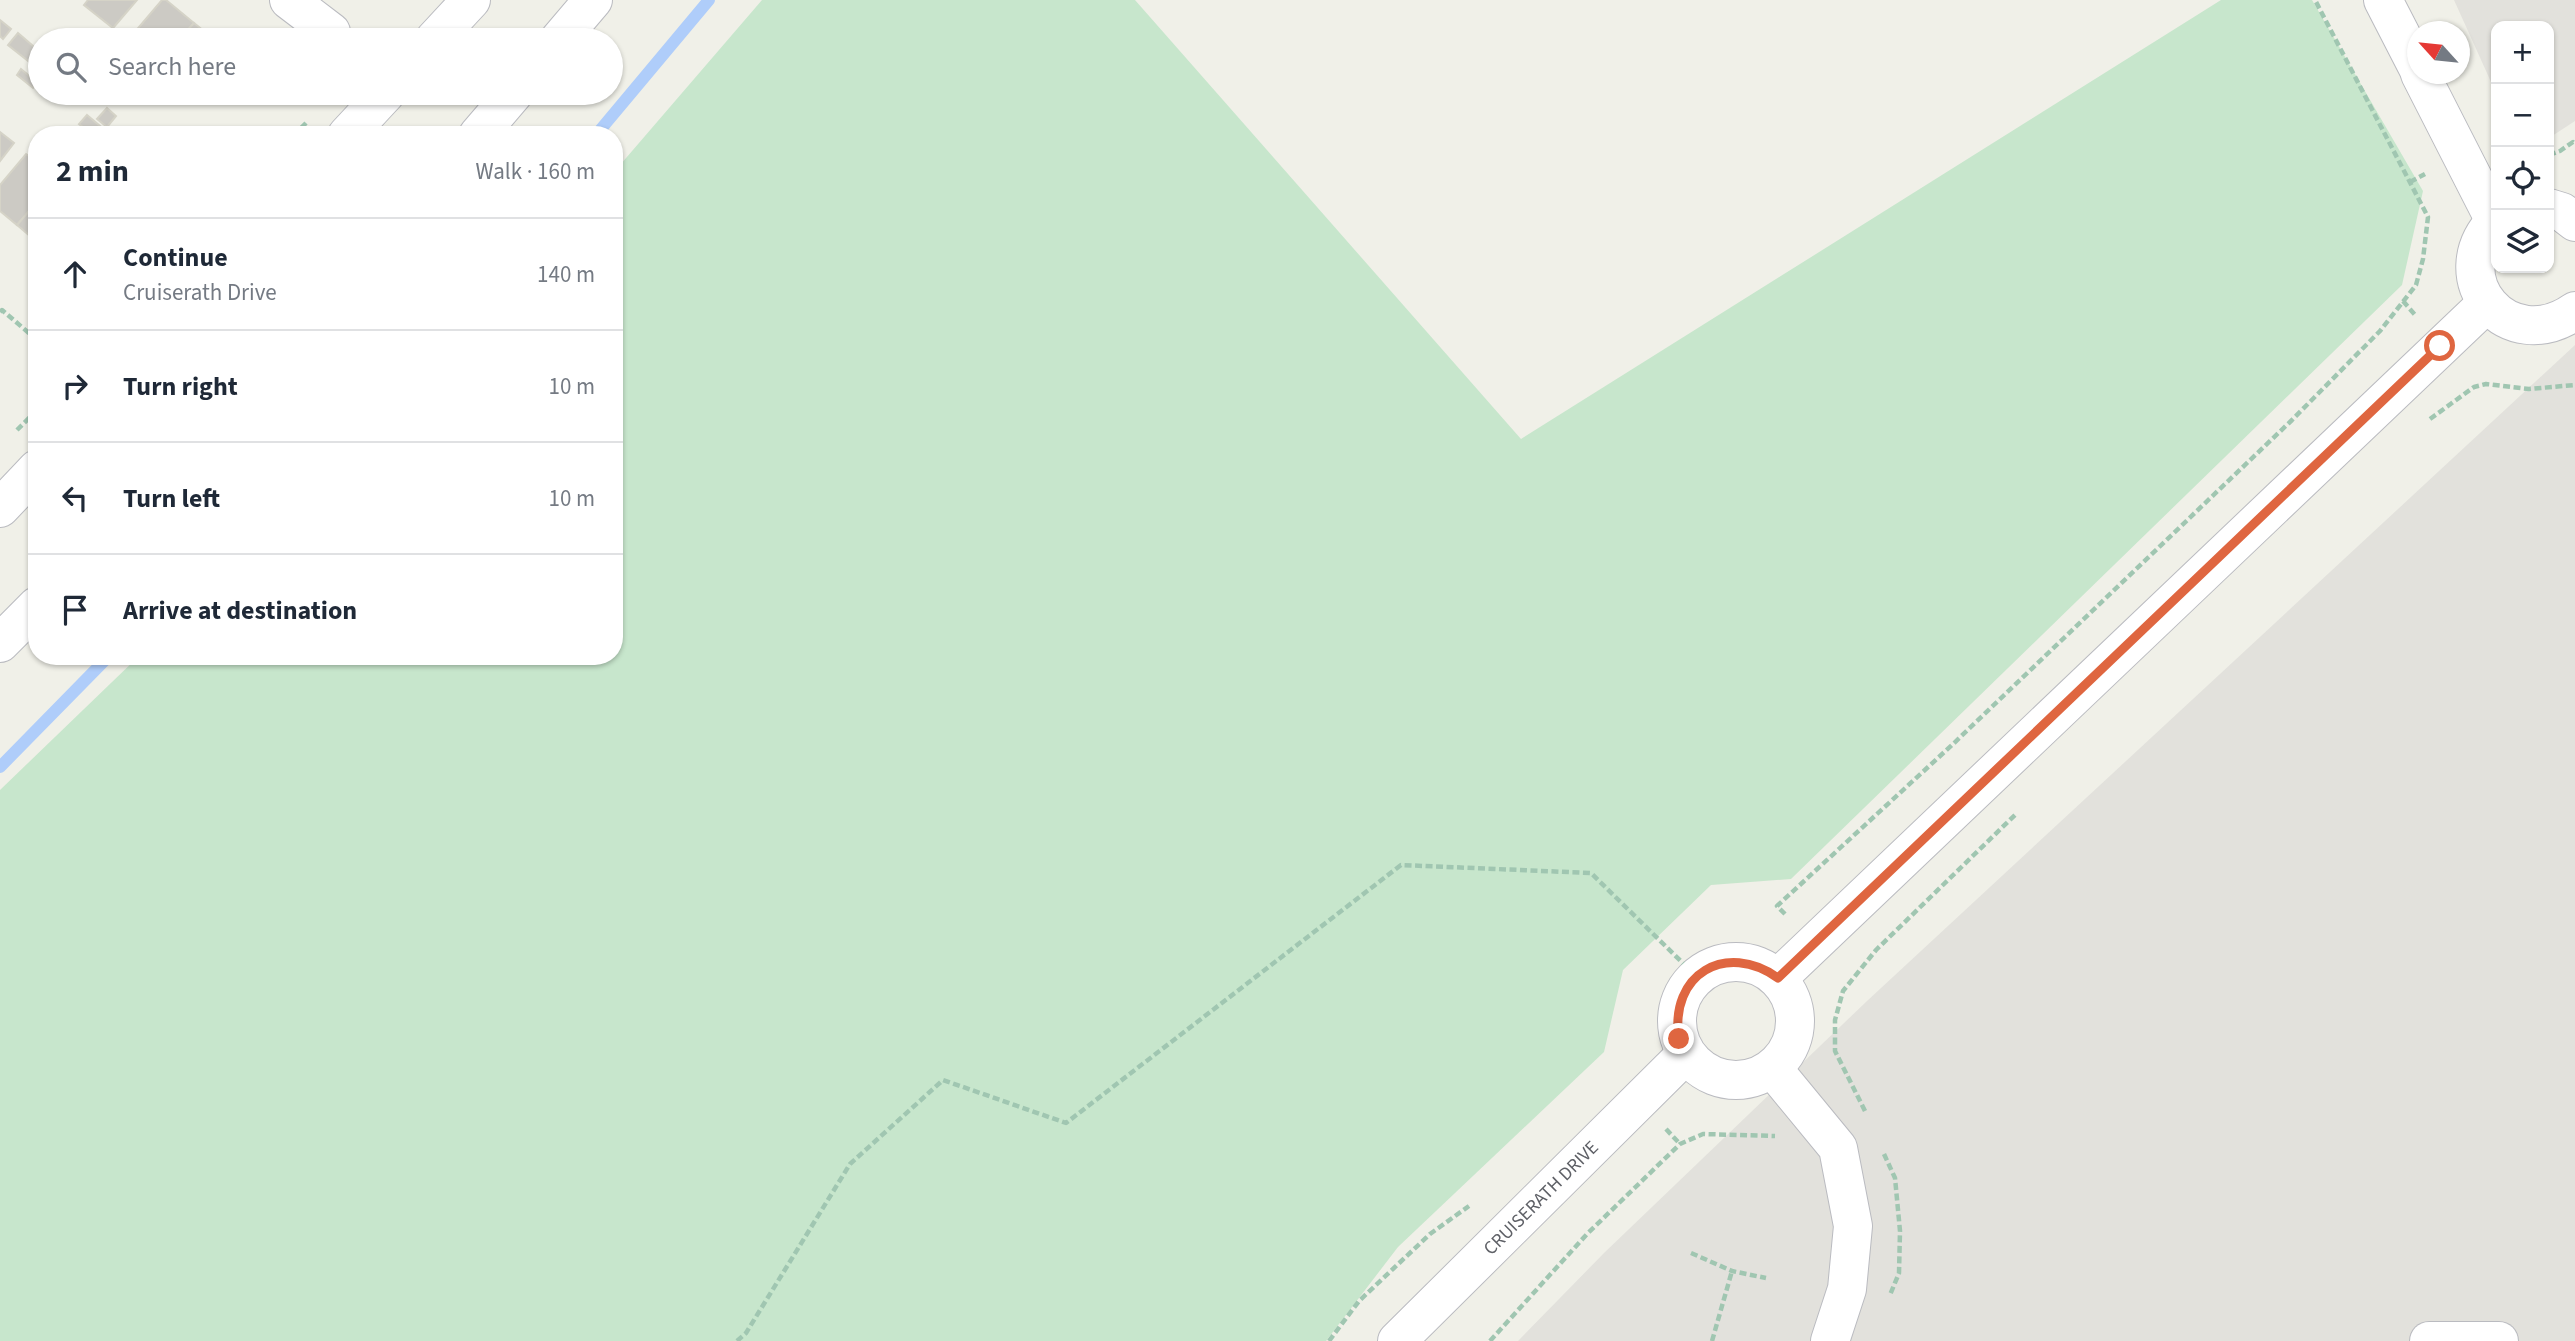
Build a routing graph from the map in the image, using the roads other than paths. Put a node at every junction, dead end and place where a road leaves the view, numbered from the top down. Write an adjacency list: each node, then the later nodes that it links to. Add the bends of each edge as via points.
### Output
1 (289, 0): 5 (street)
2 (471, 0): 6 (street)
3 (593, 0): 7 (street)
4 (2382, 0): 8 (street)
5 (326, 28)
6 (445, 28)
7 (569, 28)
8 (2407, 49)
9 (2425, 84): 14 (street)
10 (375, 105): 12 (street)
11 (504, 105): 13 (street)
12 (355, 126)
13 (486, 126)
14 (2491, 210)
15 (2554, 210): 16 (street)
16 (2575, 222)
17 (2491, 225): 18 (street, via 2476,251 2475,269)
18 (2487, 303): 19 (street, via 2519,325 2538,327); 24 (street)
19 (2575, 311)
20 (28, 478): 21 (street)
21 (0, 508)
22 (28, 615): 23 (street)
23 (0, 643)
24 (1778, 978): 25 (street, via 1747,962 1729,961 1696,976 1678,1005 1678,1030); 26 (street, via 1796,1014 1795,1035)
25 (1686, 1054): 26 (street, via 1717,1078 1755,1078); 27 (street, CRUISERATH DRIVE)
26 (1773, 1069): 28 (street, via 1838,1148 1853,1226 1847,1289)
27 (1397, 1341)
28 (1830, 1341)
29 (2429, 1341): 30 (street)
30 (2499, 1341)

